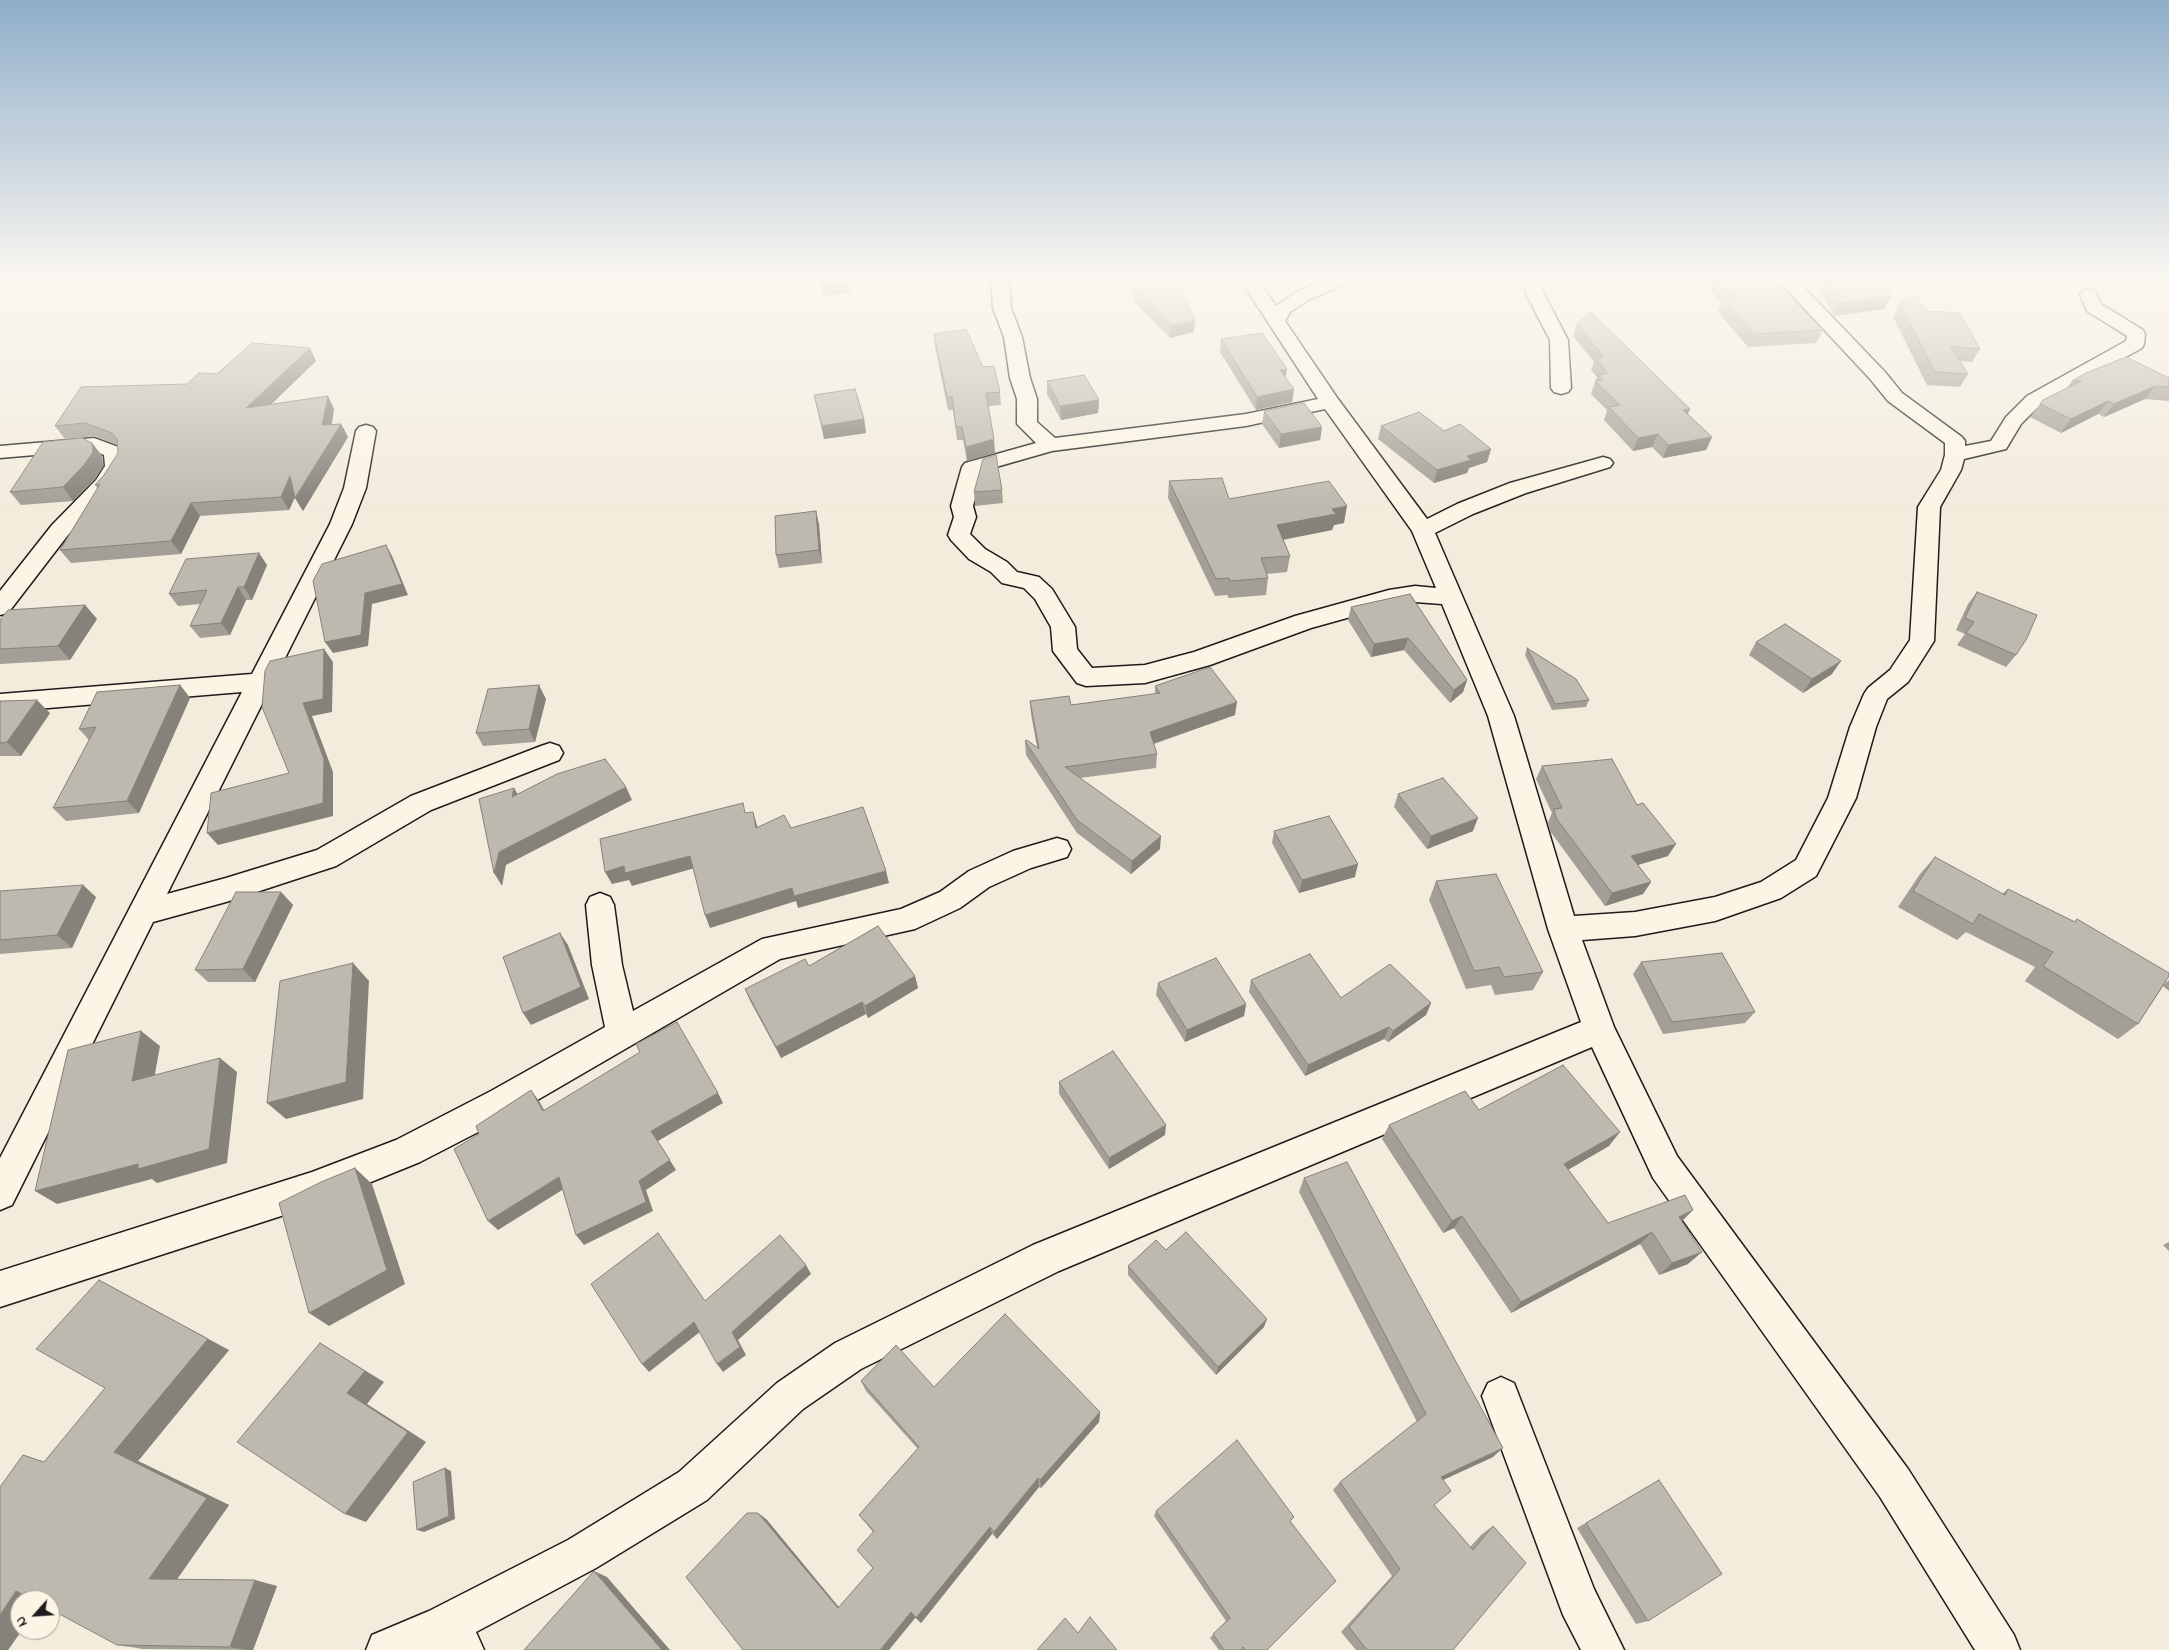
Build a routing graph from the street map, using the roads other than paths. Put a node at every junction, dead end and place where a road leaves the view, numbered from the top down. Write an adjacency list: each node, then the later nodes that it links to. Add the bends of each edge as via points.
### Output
1 (1016, 354): 9 (street, via 1026,399 1027,424)
2 (1298, 354): 7 (street)
3 (1560, 354): 6 (street)
4 (1857, 354): 11 (street, via 1895,397 1955,441)
5 (2118, 354): 11 (street, via 2034,400 2013,422 1999,445)
6 (1561, 388)
7 (1330, 402): 9 (street, via 1246,420); 13 (street)
8 (366, 431): 16 (street, via 354,488 341,524)
9 (1050, 445): 14 (street, via 972,467 962,506 966,517 959,535 977,554 1010,578 1031,582 1044,594 1063,627 1066,652 1086,677 1146,674 1201,659 1303,622 1388,598 1416,594)
10 (0, 452): 15 (street, via 94,444 114,452 115,466 105,483 60,530)
11 (1955, 455): 22 (street, via 1951,470 1929,507 1922,641 1899,676 1876,694 1842,798 1806,868 1771,890 1716,909 1635,924)
12 (1602, 463): 13 (street, via 1518,488)
13 (1423, 530): 14 (street)
14 (1449, 597): 22 (street, via 1501,716)
15 (0, 607)
16 (262, 682): 17 (street); 21 (street)
17 (0, 703)
18 (550, 753): 21 (street, via 421,803 326,858)
19 (1057, 849): 24 (street, via 1023,859 980,879 950,900 905,920 773,948)
20 (600, 905): 24 (street, via 607,965)
21 (145, 912): 25 (street)
22 (1563, 929): 23 (street)
23 (1599, 1029): 28 (street, via 1046,1258 848,1356 790,1396 693,1486); 31 (street, via 1665,1167 1894,1483)
24 (622, 1032): 26 (street, via 504,1102 408,1151 312,1189)
25 (0, 1193)
26 (0, 1289)
27 (1501, 1396): 30 (street, via 1578,1600)
28 (454, 1638): 29 (street)
29 (387, 1650)
30 (1603, 1650)
31 (1999, 1650)

